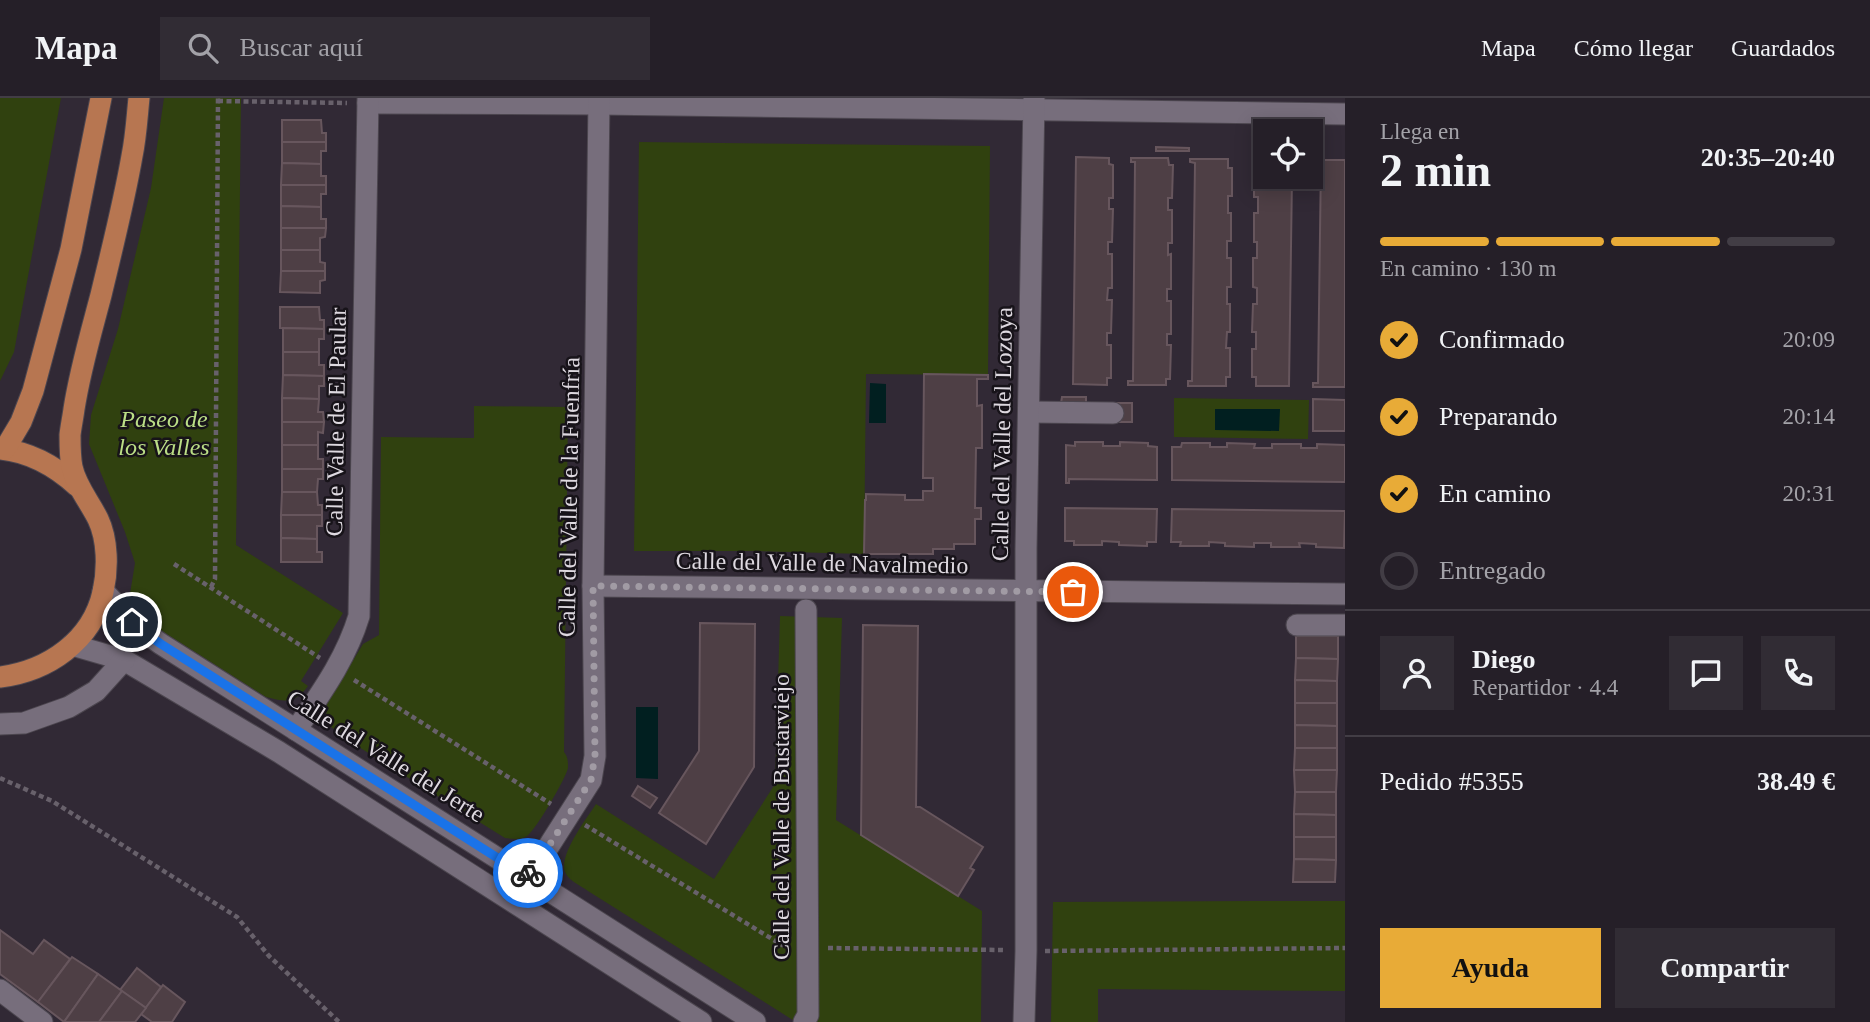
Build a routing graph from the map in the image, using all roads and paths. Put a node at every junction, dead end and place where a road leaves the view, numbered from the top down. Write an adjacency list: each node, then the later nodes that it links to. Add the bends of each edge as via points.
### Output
1 (101, 98): 10 (main road, via 71,249 33,391 21,422)
2 (139, 98): 11 (main road, via 132,155 70,433 72,466)
3 (218, 100): 4 (path); 14 (path, via 215,579)
4 (368, 101): 5 (street); 23 (street, Calle Valle de El Paular, via 359,616)
5 (599, 101): 6 (street); 13 (street, Calle del Valle de la Fuenfría)
6 (1034, 104): 7 (street); 8 (street, Calle del Valle del Lozoya)
7 (1345, 114)
8 (1029, 412): 9 (street); 16 (street, Calle del Valle del Lozoya)
9 (1113, 413)
10 (2, 449): 11 (main road, via 33,456 60,470)
11 (81, 490): 15 (main road, via 99,521 107,556)
12 (174, 564): 14 (path)
13 (593, 586): 16 (street, Calle del Valle de Navalmedio); 28 (street, Calle del Valle de la Fuenfría, via 595,755 591,780)
14 (211, 587): 23 (path)
15 (103, 591): 21 (main road, via 91,620); 26 (street, Calle del Valle del Jerte, via 141,630)
16 (1026, 591): 17 (street, Calle del Valle de Navalmedio); 32 (street, Calle del Valle del Lozoya)
17 (1345, 594)
18 (806, 610): 30 (street, Calle del Valle de Bustarviejo)
19 (1297, 625): 20 (street)
20 (1345, 625)
21 (72, 645): 22 (street); 24 (main road, via 36,669)
22 (124, 660): 25 (street, via 96,691 69,707 24,723); 36 (street, via 333,786)
23 (337, 669): 26 (street, Calle Valle de El Paular); 28 (path)
24 (0, 677)
25 (0, 724)
26 (296, 730): 29 (street, Calle del Valle del Jerte)
27 (0, 778): 35 (path, via 52,801 237,917 269,956)
28 (569, 815): 29 (street, Calle del Valle de la Fuenfría); 30 (path, via 782,945)
29 (526, 876): 37 (street, Calle del Valle del Jerte)
30 (808, 948): 32 (path); 38 (street, Calle del Valle de Bustarviejo, via 808,1015)
31 (1345, 948): 32 (path)
32 (1026, 951): 39 (street, Calle del Valle del Lozoya)
33 (0, 990): 34 (street)
34 (43, 1022)
35 (339, 1022)
36 (701, 1022)
37 (755, 1022)
38 (804, 1022)
39 (1024, 1022)

